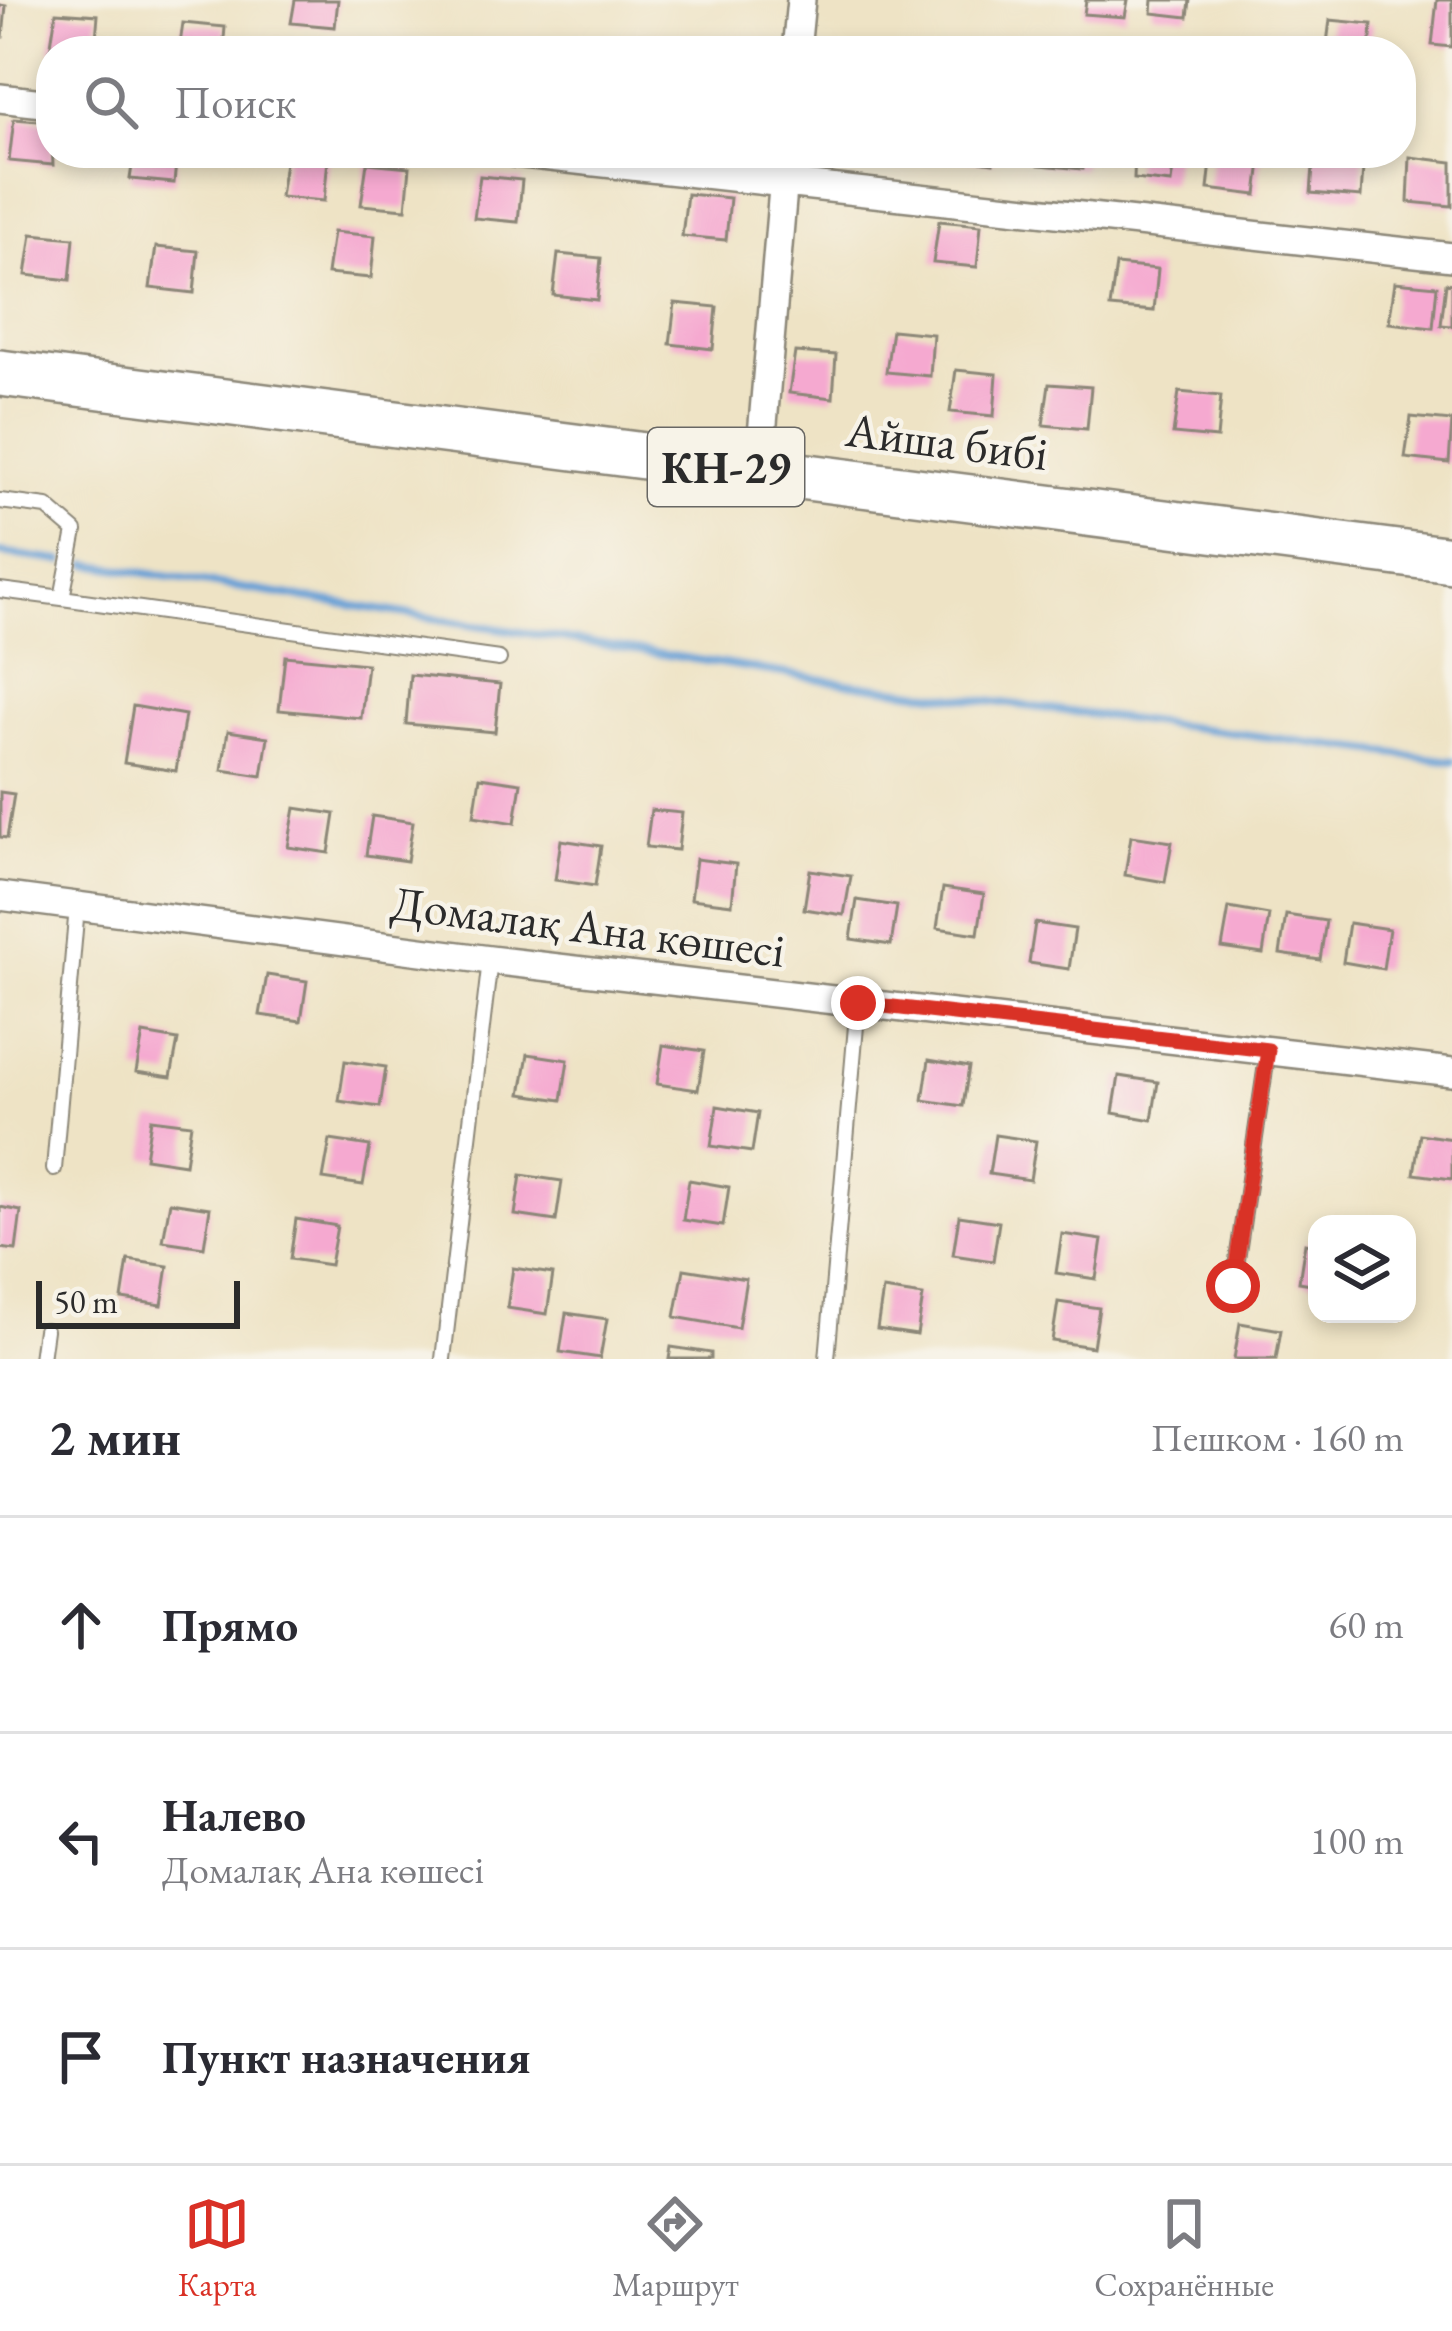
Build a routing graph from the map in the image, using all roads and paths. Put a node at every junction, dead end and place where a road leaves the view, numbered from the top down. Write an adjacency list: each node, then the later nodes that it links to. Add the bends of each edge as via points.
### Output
1 (801, 0): 2 (street)
2 (797, 36)
3 (0, 98): 4 (street)
4 (36, 102)
5 (654, 168): 7 (street)
6 (785, 168): 7 (street)
7 (784, 182): 8 (street); 10 (street)
8 (1452, 257)
9 (0, 373): 10 (main road, Айша бибі / КН-29)
10 (759, 471): 12 (main road, Айша бибі / КН-29)
11 (0, 501): 14 (lane, via 47,507 75,530)
12 (1452, 560)
13 (0, 590): 14 (lane)
14 (62, 598): 15 (lane)
15 (499, 658)
16 (0, 896): 17 (street, Домалақ Ана көшесі)
17 (77, 907): 18 (street, Домалақ Ана көшесі); 22 (lane)
18 (490, 960): 19 (street, Домалақ Ана көшесі); 26 (lane)
19 (858, 1003): 20 (street, Домалақ Ана көшесі); 27 (lane)
20 (1268, 1050): 21 (street, Домалақ Ана көшесі); 23 (lane)
21 (1452, 1072)
22 (54, 1169)
23 (1233, 1286)
24 (45, 1330): 25 (lane)
25 (41, 1359)
26 (442, 1359)
27 (827, 1359)

